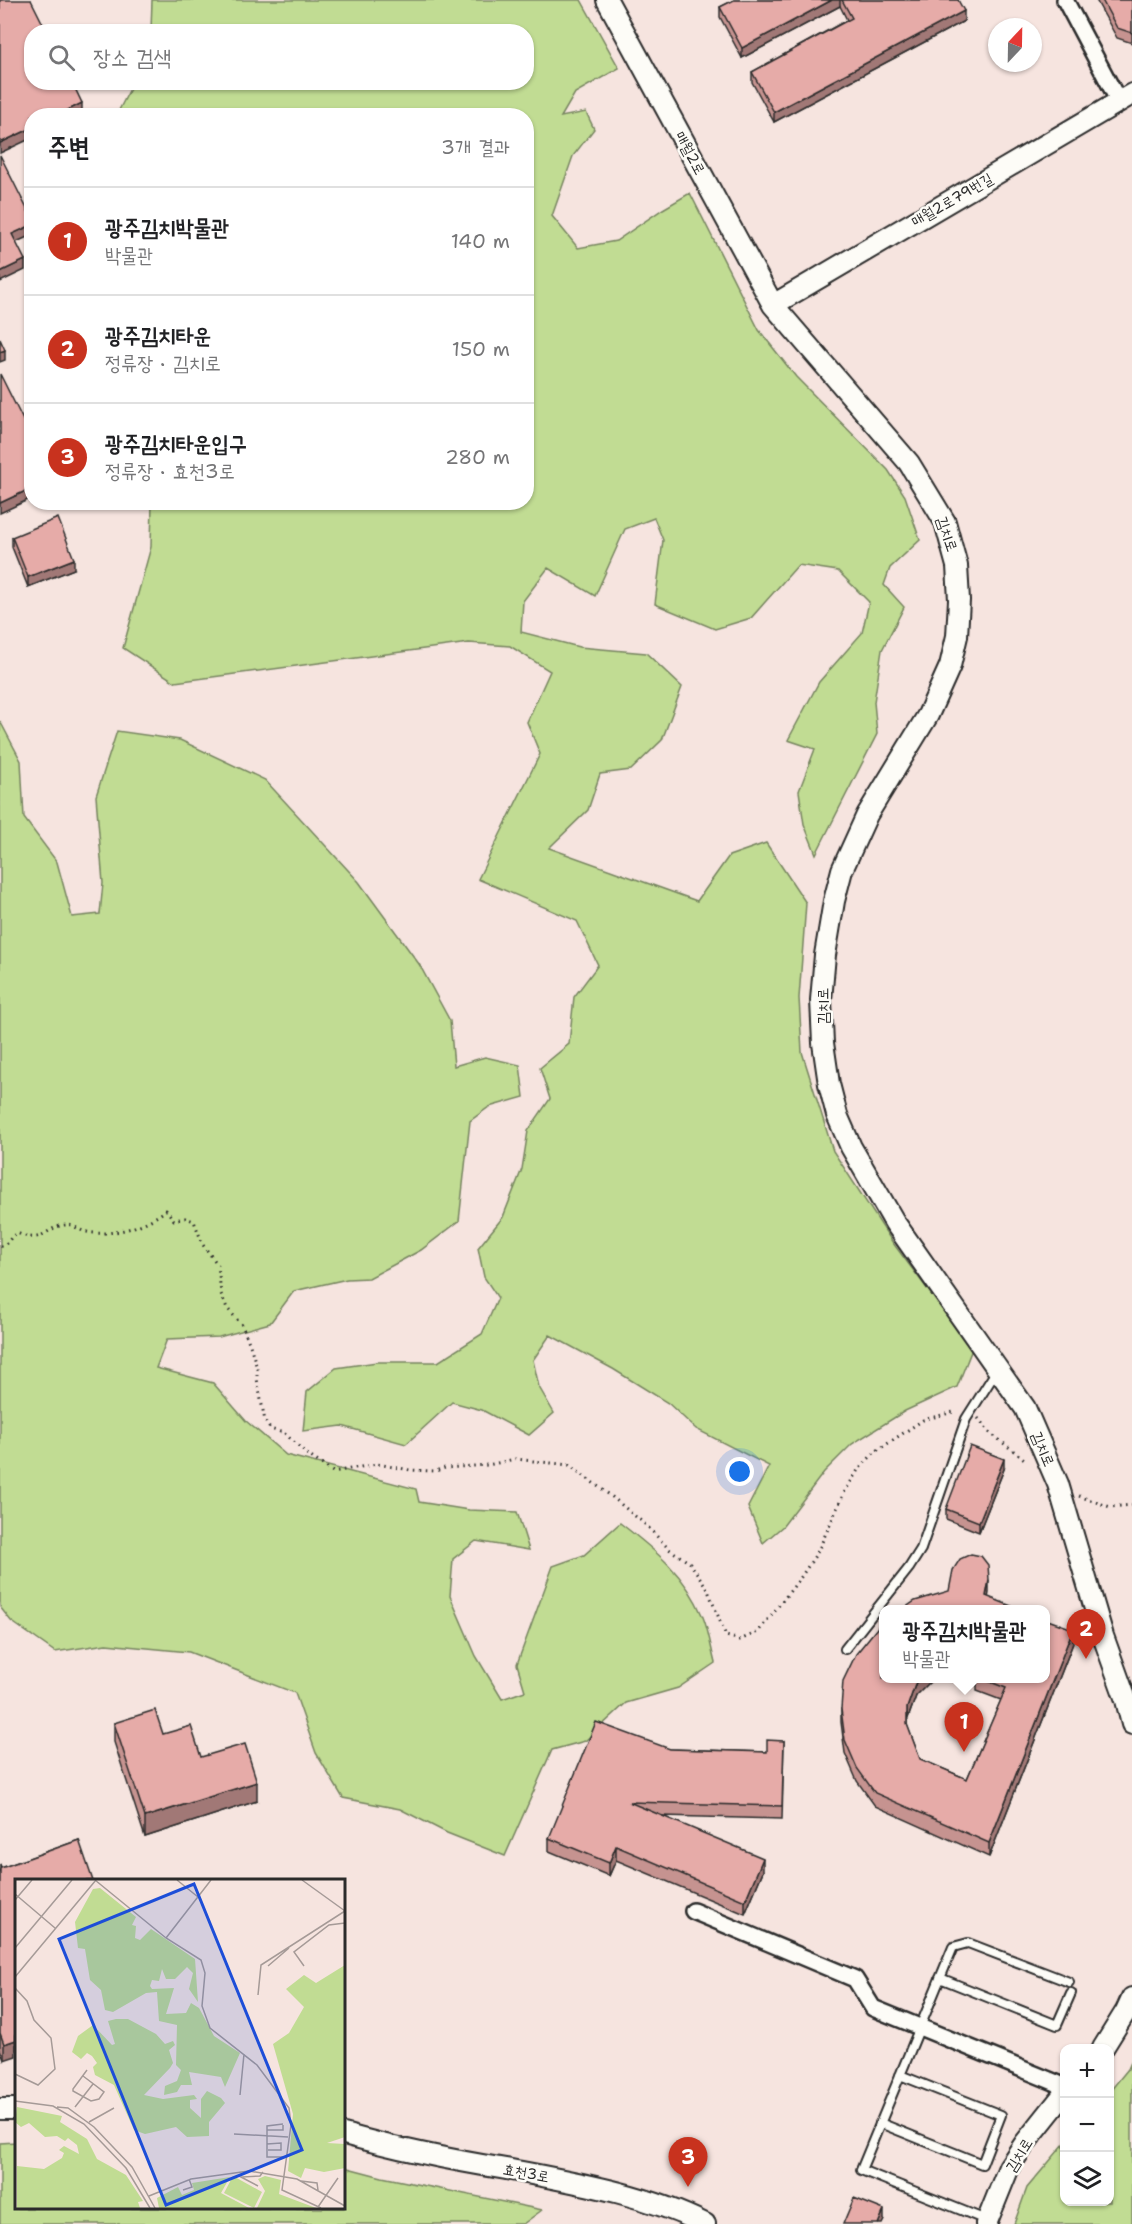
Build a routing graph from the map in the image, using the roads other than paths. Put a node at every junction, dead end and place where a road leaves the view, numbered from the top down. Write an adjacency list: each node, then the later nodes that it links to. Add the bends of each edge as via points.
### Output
1 (607, 0): 4 (street, 매월2로)
2 (1065, 0): 3 (street)
3 (1125, 98): 4 (street, 매월2로79번길)
4 (773, 305): 5 (street, 김치로, via 909,463 945,522 957,566 957,636 950,666 928,715 867,815 842,870 825,955 823,1043 837,1115 851,1147 895,1222)
5 (998, 1369): 6 (lane, via 971,1411 921,1549); 9 (street, 김치로, via 1025,1408 1052,1469)
6 (880, 1605)
7 (879, 1606): 8 (lane)
8 (844, 1649)
9 (1132, 1724)
10 (693, 1911): 15 (street, via 855,1979 873,2008)
11 (940, 1978): 12 (lane, via 953,1947 968,1943); 13 (lane, via 1057,2025); 15 (lane)
12 (1069, 1982)
13 (1071, 1993)
14 (1132, 1998): 16 (street)
15 (919, 2027): 17 (lane); 18 (street)
16 (1107, 2044)
17 (900, 2075): 20 (lane); 20 (lane, via 1001,2115 982,2164)
18 (1060, 2084)
19 (1062, 2098): 22 (street, 김치로, via 1010,2167)
20 (880, 2123): 22 (lane, via 861,2170)
21 (345, 2134): 23 (street, 효천3로, via 464,2162 586,2184 658,2204)
22 (987, 2222)
23 (705, 2224)

